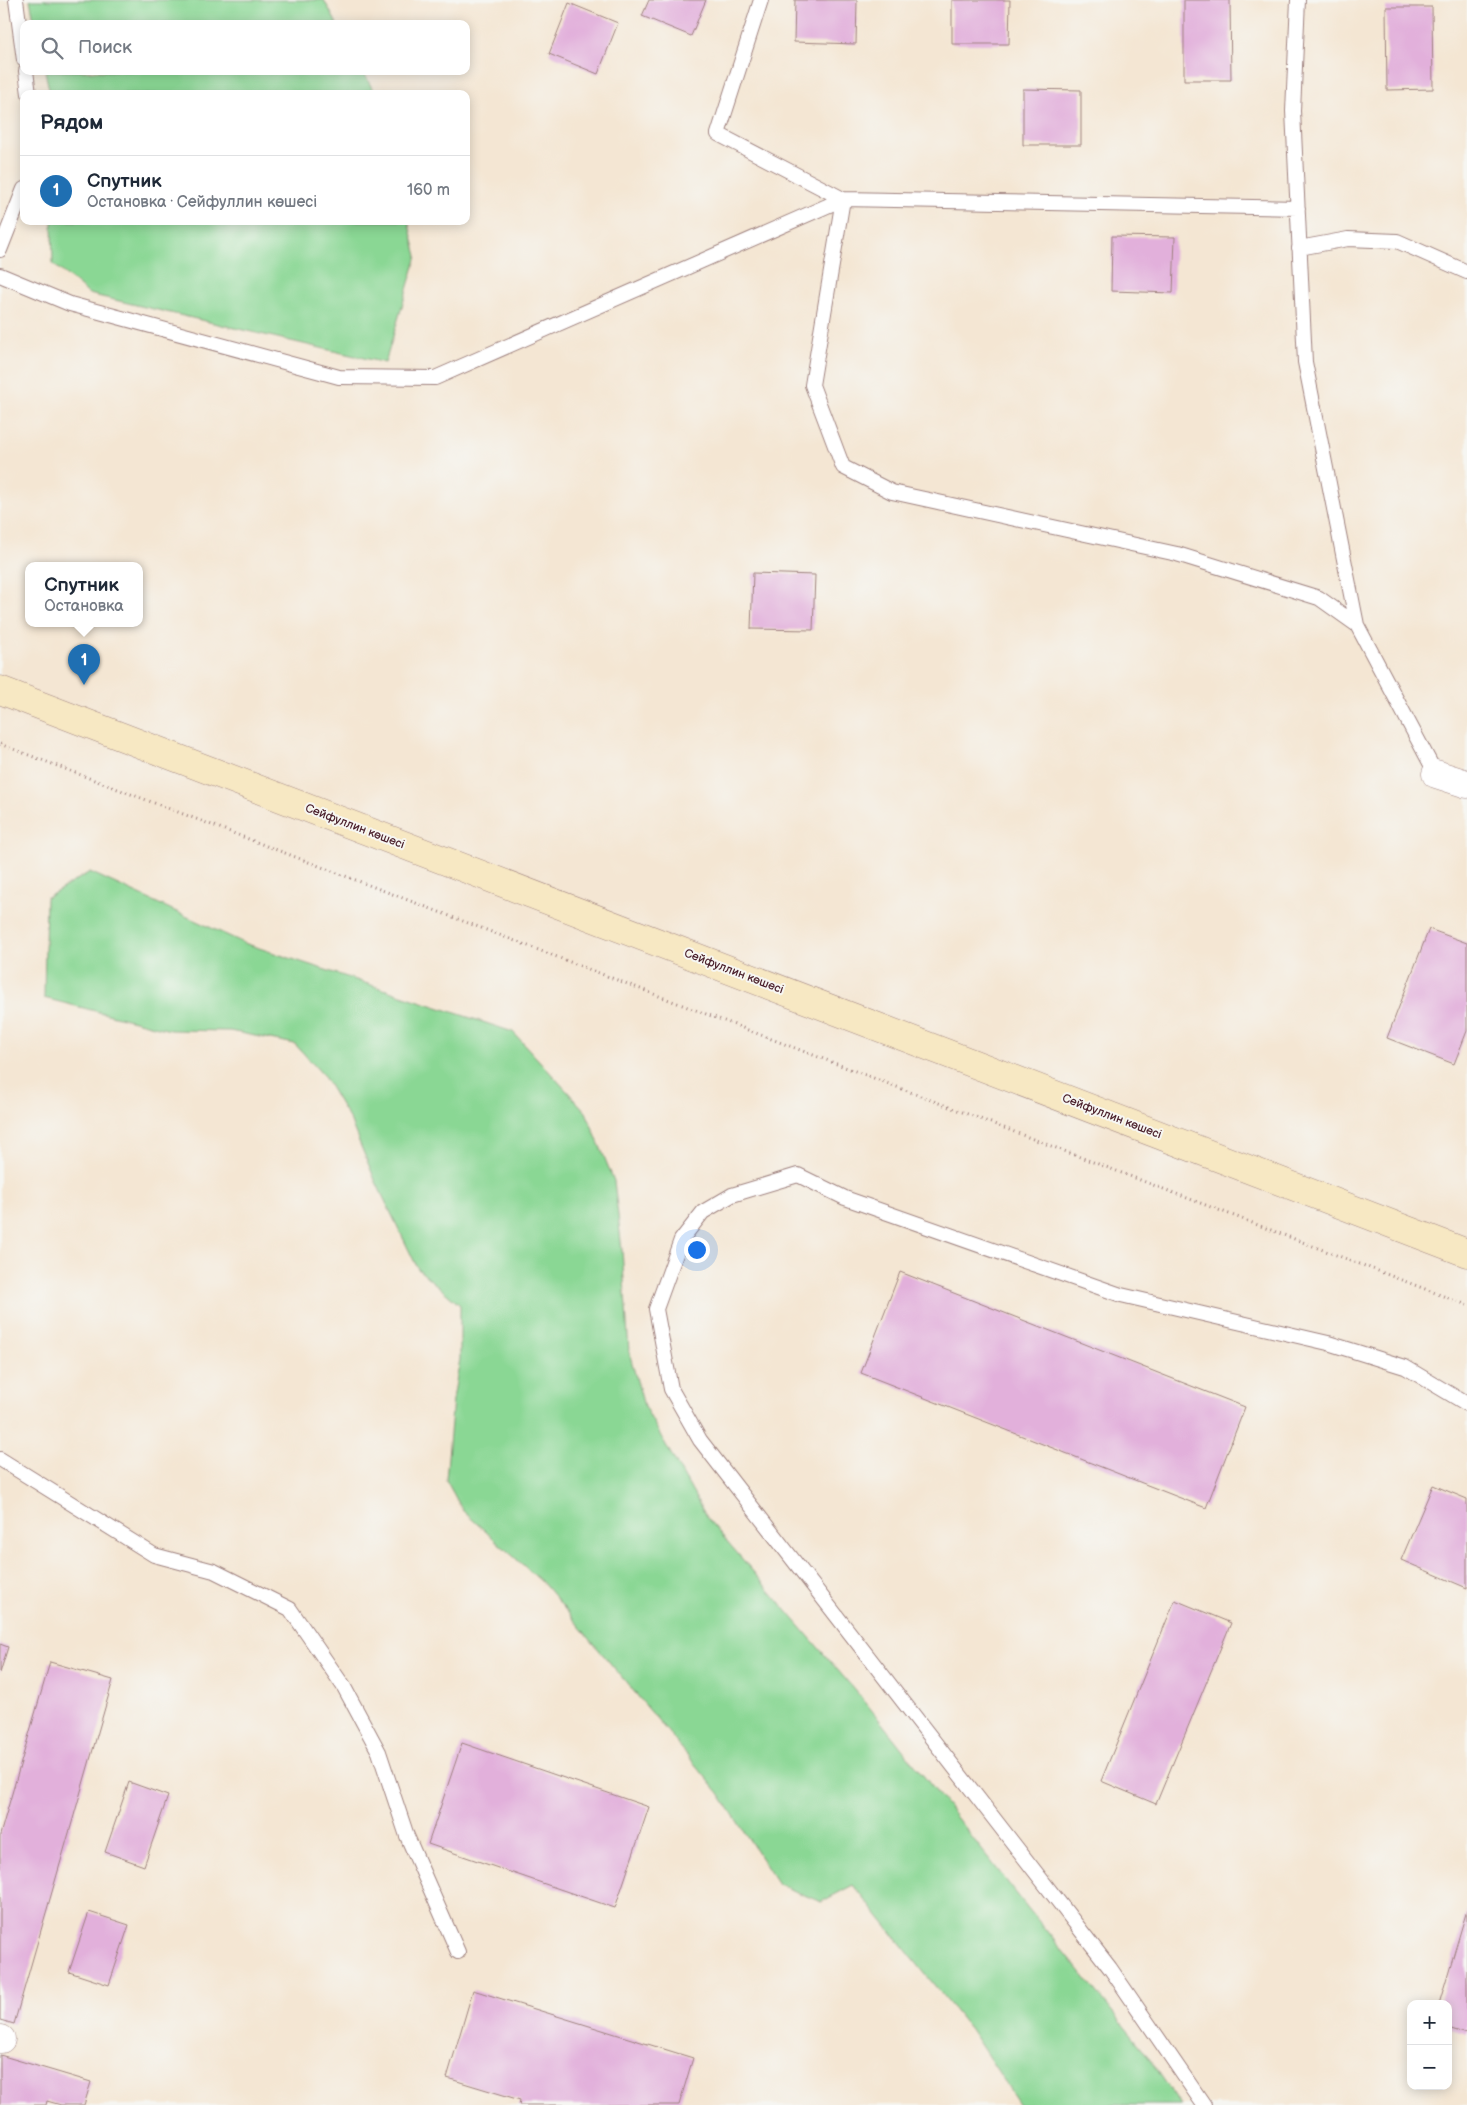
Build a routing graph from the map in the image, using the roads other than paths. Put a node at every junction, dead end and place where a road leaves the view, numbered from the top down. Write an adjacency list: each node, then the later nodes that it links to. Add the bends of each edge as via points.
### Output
1 (16, 0): 4 (lane)
2 (761, 0): 8 (lane, via 718,134)
3 (1298, 0): 9 (lane, via 1293,111)
4 (20, 30)
5 (27, 75): 6 (lane)
6 (28, 90)
7 (20, 199): 11 (lane)
8 (843, 199): 9 (lane); 13 (lane, via 435,378 338,377 70,304); 14 (lane, via 812,386 843,467 892,492 1178,554 1319,598)
9 (1298, 208): 10 (lane)
10 (1299, 248): 12 (lane, via 1348,239 1397,241); 14 (lane, via 1304,362)
11 (0, 250)
12 (1467, 272)
13 (0, 275)
14 (1357, 625): 16 (lane)
15 (0, 690): 18 (main road, Сейфуллин көшесі)
16 (1436, 774): 17 (street)
17 (1467, 784)
18 (1467, 1253)
19 (1467, 1404): 22 (lane, via 1405,1367 1328,1343 1121,1295 845,1198 798,1175 732,1195 703,1212 681,1240 656,1309 671,1389 700,1440 1110,1968)
20 (0, 1459): 21 (lane, via 154,1555 214,1571 290,1609 344,1686 379,1752 407,1836)
21 (458, 1952)
22 (1204, 2105)

